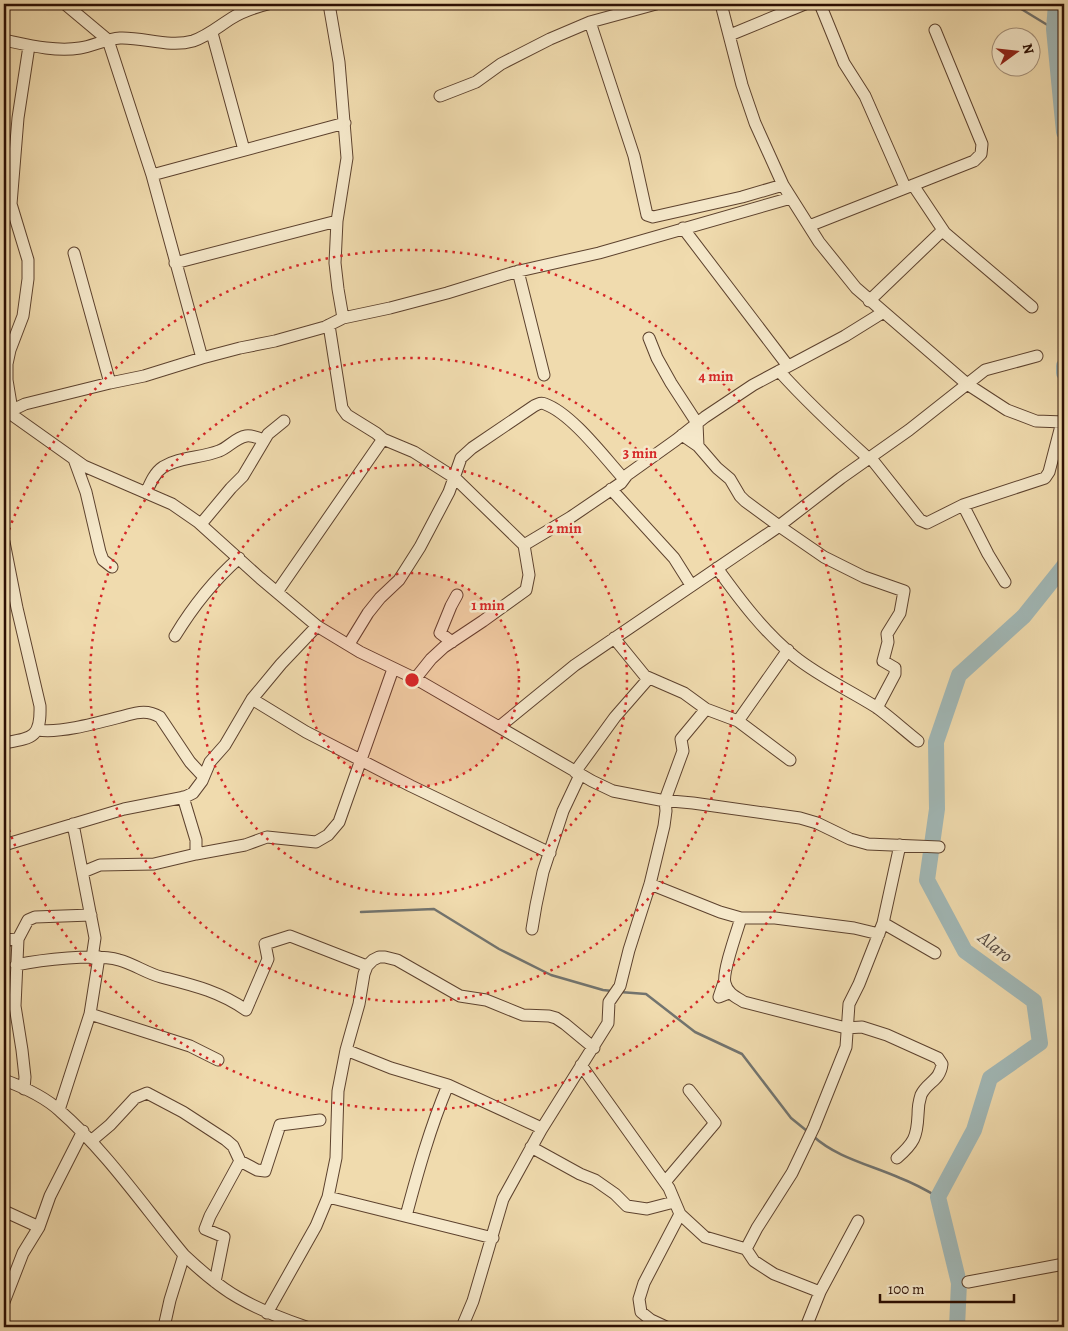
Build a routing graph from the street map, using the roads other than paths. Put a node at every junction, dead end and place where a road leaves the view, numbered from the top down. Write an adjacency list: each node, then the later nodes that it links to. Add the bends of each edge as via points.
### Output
1 (65, 4): 14 (street)
2 (268, 4): 8 (street)
3 (329, 4): 17 (street)
4 (656, 4): 9 (street)
5 (721, 4): 12 (street)
6 (805, 4): 12 (street)
7 (820, 4): 21 (street, via 844,63 865,96)
8 (235, 10): 11 (street)
9 (590, 22): 16 (street, via 501,64 476,82); 20 (street, via 634,156 647,215 653,217)
10 (935, 30): 21 (street, via 982,144 982,154 974,161)
11 (212, 33): 14 (street, via 182,43 121,38); 18 (street)
12 (730, 35): 20 (street, via 755,123)
13 (4, 40): 15 (street)
14 (108, 40): 15 (street, via 82,48); 19 (street)
15 (29, 46): 23 (street)
16 (440, 96)
17 (345, 123): 18 (street); 24 (street, via 347,158)
18 (244, 150): 19 (street)
19 (152, 175): 29 (street)
20 (784, 185): 22 (street)
21 (909, 186): 25 (street); 27 (street)
22 (792, 198): 25 (street); 26 (street)
23 (8, 204): 39 (street, via 28,260 28,279 23,316)
24 (337, 221): 29 (street); 34 (street, via 335,263)
25 (809, 226): 31 (street)
26 (682, 228): 30 (street, via 600,253); 40 (street)
27 (943, 230): 31 (street); 32 (street)
28 (74, 253): 42 (street)
29 (175, 264): 38 (street)
30 (518, 271): 34 (street, via 399,306); 41 (street)
31 (869, 301): 33 (street)
32 (1032, 307)
33 (882, 313): 40 (street); 43 (street)
34 (343, 318): 35 (street)
35 (329, 325): 38 (street); 49 (street, via 342,408 347,415)
36 (649, 338): 47 (street, via 671,383)
37 (1038, 356): 43 (street, via 986,370)
38 (202, 358): 42 (street)
39 (5, 363): 44 (street)
40 (784, 369): 47 (street, via 753,385); 52 (street, via 814,409)
41 (544, 375)
42 (110, 383): 44 (street, via 25,404)
43 (967, 384): 46 (street, via 1007,410 1026,418); 52 (street)
44 (8, 412): 53 (street)
45 (284, 421): 50 (street)
46 (1063, 422): 58 (street, via 1050,472 1045,478)
47 (698, 423): 48 (street); 51 (street)
48 (682, 435): 51 (street); 55 (street)
49 (383, 439): 54 (street, via 414,452); 68 (street)
50 (264, 440): 57 (street, via 245,436 215,453 171,463 161,468); 59 (street, via 243,476)
51 (698, 446): 60 (street, via 730,479 745,501)
52 (869, 458): 58 (street, via 920,520 932,522); 60 (street)
53 (74, 459): 57 (street); 64 (street, via 86,492 100,552 103,560)
54 (455, 478): 55 (street, via 465,454 540,403 567,418); 62 (street); 74 (street, via 399,580 368,613)
55 (624, 479): 56 (street)
56 (611, 489): 62 (street); 67 (street, via 674,558)
57 (146, 493): 59 (street, via 172,504)
58 (963, 505): 66 (street)
59 (201, 524): 63 (street)
60 (779, 526): 65 (street); 80 (street, via 824,557 904,591 900,613 887,634 883,661 893,666 895,674)
61 (4, 542): 84 (street, via 40,706)
62 (524, 545): 73 (street, via 529,575 526,590)
63 (239, 558): 68 (street); 71 (street, via 209,589)
64 (112, 567)
65 (717, 568): 67 (street); 75 (street, via 744,605)
66 (1005, 582)
67 (691, 585): 72 (street)
68 (276, 592): 70 (street)
69 (457, 596): 73 (street, via 440,633)
70 (317, 626): 74 (street); 79 (street)
71 (175, 636)
72 (614, 638): 77 (street); 83 (street, via 575,665)
73 (452, 642): 78 (street, via 431,659)
74 (348, 644): 76 (street)
75 (788, 650): 80 (street, via 807,666); 82 (street)
76 (393, 669): 78 (street); 87 (street)
77 (649, 678): 81 (street, via 684,693); 89 (street, via 615,717)
78 (415, 679): 83 (street)
79 (252, 699): 87 (street); 90 (street)
80 (877, 708): 85 (street)
81 (706, 709): 82 (street); 92 (street, via 681,739 683,751)
82 (738, 722): 88 (street)
83 (499, 728): 89 (street)
84 (38, 730): 86 (street, via 29,737); 90 (street, via 59,730 146,711 154,713)
85 (918, 741)
86 (4, 743)
87 (361, 760): 97 (street); 98 (street, via 339,822 328,835 316,842 267,838)
88 (790, 760)
89 (578, 773): 92 (street, via 613,791); 97 (street)
90 (203, 776): 91 (street, via 193,793)
91 (183, 798): 93 (street, via 124,809); 98 (street, via 196,840)
92 (665, 800): 95 (street, via 800,818 850,840); 100 (street, via 664,826)
93 (73, 824): 94 (street); 99 (street)
94 (4, 845)
95 (900, 845): 96 (street); 103 (street)
96 (939, 847)
97 (550, 853): 104 (street)
98 (196, 854): 99 (street, via 154,864 100,865)
99 (83, 872): 101 (street)
100 (650, 884): 102 (street); 113 (street, via 620,986 609,1002 608,1023)
101 (91, 915): 105 (street, via 35,917 28,920); 108 (street)
102 (741, 918): 103 (street, via 775,918); 112 (street, via 726,972 727,988 744,1002)
103 (881, 929): 107 (street); 112 (street, via 849,1004)
104 (532, 930)
105 (18, 939): 106 (street); 109 (street)
106 (4, 940)
107 (935, 952)
108 (95, 958): 109 (street); 110 (street, via 118,959 150,974 215,992 246,1010 268,959 266,944 290,936); 111 (street)
109 (16, 965): 119 (street, via 15,1006)
110 (367, 966): 113 (street, via 379,957 397,960 460,996 486,1000 523,1015 549,1016 565,1024); 114 (street)
111 (90, 1014): 115 (street, via 190,1046); 121 (street)
112 (846, 1028): 127 (street, via 862,1027 887,1035 938,1058 942,1064 941,1073 922,1094 916,1137); 138 (street, via 846,1046 814,1127 792,1173)
113 (594, 1048): 116 (street)
114 (346, 1050): 118 (street); 130 (street, via 338,1091 336,1158)
115 (218, 1060)
116 (582, 1065): 123 (street); 129 (street)
117 (4, 1080): 119 (street)
118 (448, 1085): 123 (street); 134 (street, via 422,1157)
119 (24, 1089): 121 (street)
120 (689, 1090): 129 (street, via 715,1123)
121 (59, 1110): 124 (street)
122 (320, 1120): 128 (street, via 280,1125 265,1171)
123 (541, 1130): 126 (street)
124 (83, 1132): 125 (street); 136 (street, via 50,1196)
125 (91, 1141): 128 (street, via 135,1098 147,1093 226,1140); 139 (street)
126 (531, 1148): 131 (street, via 595,1180 627,1206 647,1208); 137 (street, via 503,1199)
127 (897, 1158)
128 (240, 1160): 141 (street, via 205,1229 224,1237)
129 (665, 1182): 131 (street)
130 (328, 1197): 134 (street); 145 (street, via 316,1226)
131 (674, 1202): 133 (street)
132 (4, 1211): 136 (street)
133 (680, 1214): 138 (street, via 705,1237); 149 (street, via 639,1299 641,1312)
134 (406, 1216): 137 (street)
135 (858, 1220): 143 (street)
136 (39, 1227): 144 (street, via 23,1253)
137 (493, 1238): 148 (street)
138 (746, 1249): 143 (street, via 754,1260 774,1274)
139 (184, 1256): 141 (street); 146 (street)
140 (1064, 1264): 142 (street)
141 (215, 1282): 145 (street)
142 (968, 1282)
143 (820, 1292): 150 (street)
144 (4, 1302)
145 (267, 1313): 147 (street)
146 (164, 1327)
147 (306, 1327)
148 (462, 1327)
149 (666, 1327)
150 (806, 1327)

